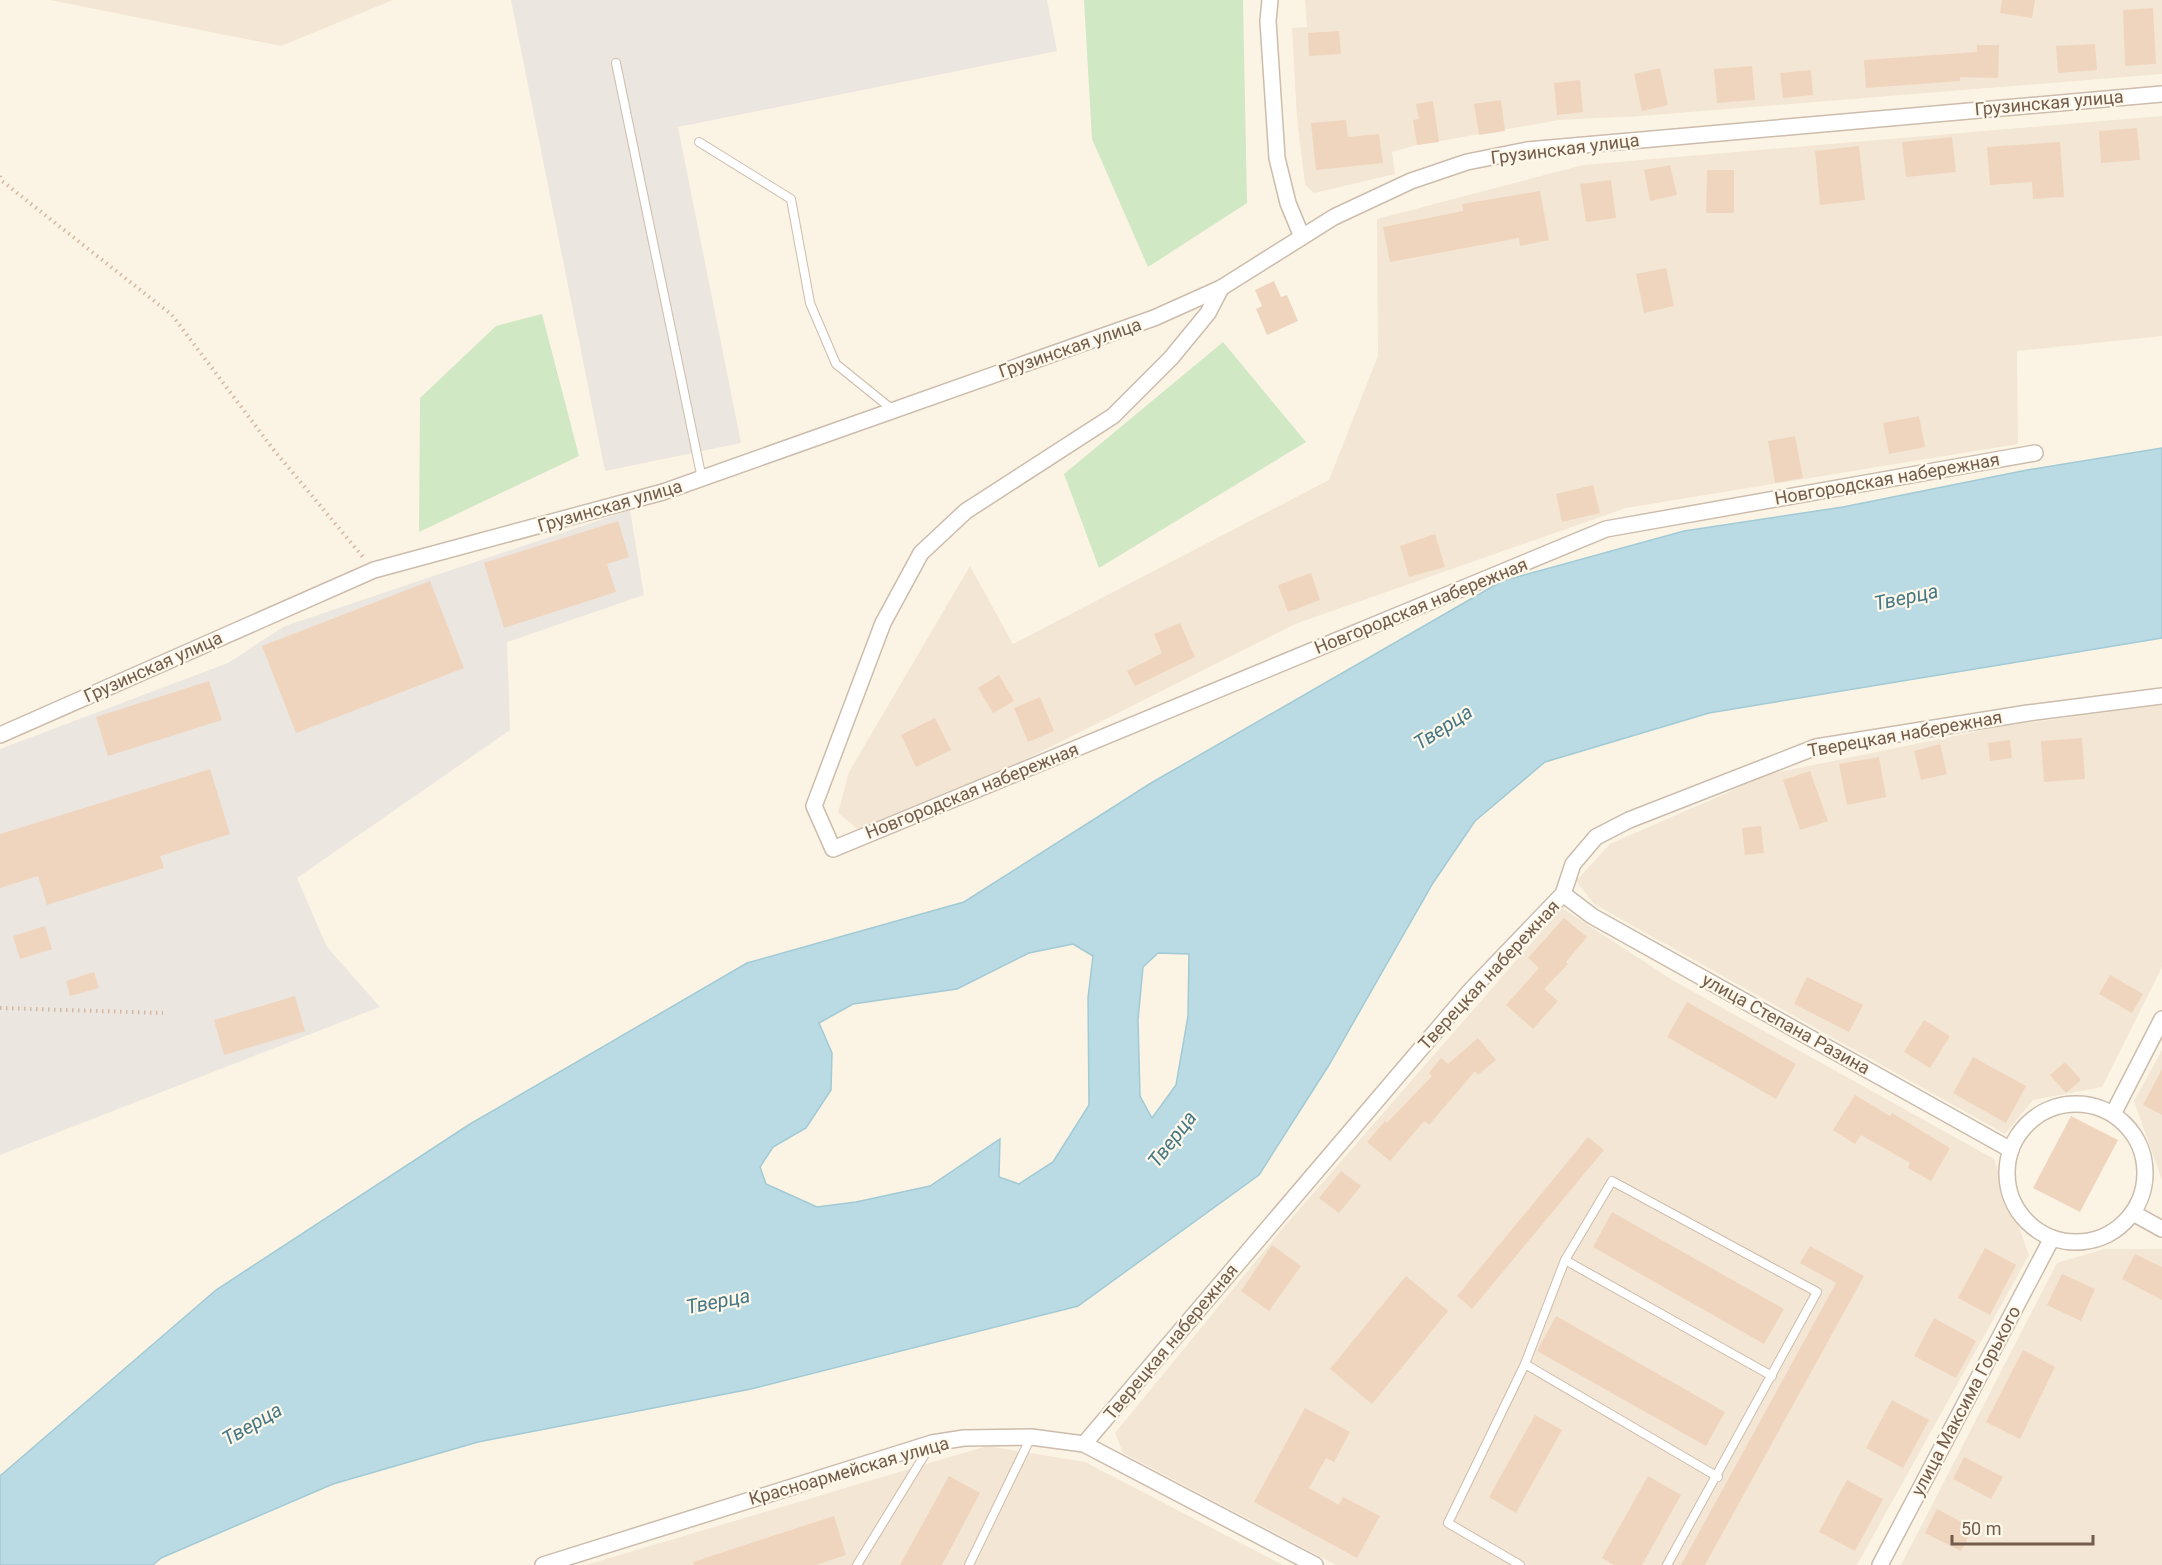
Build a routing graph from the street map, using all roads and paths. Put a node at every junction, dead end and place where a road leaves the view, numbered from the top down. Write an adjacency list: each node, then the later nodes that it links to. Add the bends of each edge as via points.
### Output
1 (1270, 0): 6 (street, via 1277,158 1288,203)
2 (616, 63): 10 (lane)
3 (2162, 94): 6 (street, Грузинская улица, via 1527,150 1467,162 1411,181)
4 (699, 142): 8 (lane, via 791,199 810,303 836,364)
5 (0, 176): 11 (path, via 172,315 273,449)
6 (1302, 237): 7 (street, Грузинская улица)
7 (1221, 288): 8 (street, Грузинская улица, via 1154,318); 9 (street, Новгородская набережная, via 1208,313 1171,358 1113,416 966,511 921,553 883,623 814,806 833,849 1606,529)
8 (894, 411): 10 (street, Грузинская улица)
9 (2035, 453)
10 (702, 478): 11 (street, Грузинская улица)
11 (374, 570): 13 (street, Грузинская улица)
12 (2162, 696): 14 (street, Тверецкая набережная, via 2028,712 1816,747 1629,820 1596,837 1573,864)
13 (0, 735)
14 (1563, 894): 19 (street, улица Степана Разина, via 1592,916); 28 (street, Тверецкая набережная, via 1470,991)
15 (0, 1008): 16 (path)
16 (163, 1014)
17 (2162, 1019): 18 (street)
18 (2112, 1114): 19 (street, via 2094,1106 2073,1104 2053,1108 2035,1118); 20 (street, via 2138,1141 2144,1159 2145,1178)
19 (2011, 1150): 22 (street, via 2008,1185 2014,1202 2023,1218)
20 (2133, 1213): 21 (street); 22 (street, via 2105,1236 2070,1242)
21 (2162, 1229)
22 (2052, 1238): 36 (street, улица Максима Горького)
23 (1565, 1260): 24 (lane); 25 (lane); 25 (lane, via 1612,1181 1817,1292)
24 (1525, 1364): 29 (lane); 34 (lane, via 1448,1523)
25 (1772, 1376): 29 (lane)
26 (1031, 1437): 27 (street, Красноармейская улица, via 964,1438); 28 (street, Красноармейская улица); 32 (lane)
27 (932, 1443): 30 (street, Красноармейская улица); 31 (lane)
28 (1084, 1444): 33 (street, Красноармейская улица)
29 (1718, 1477): 35 (lane)
30 (543, 1565)
31 (857, 1565)
32 (969, 1565)
33 (1316, 1565)
34 (1520, 1565)
35 (1667, 1565)
36 (1880, 1565)

